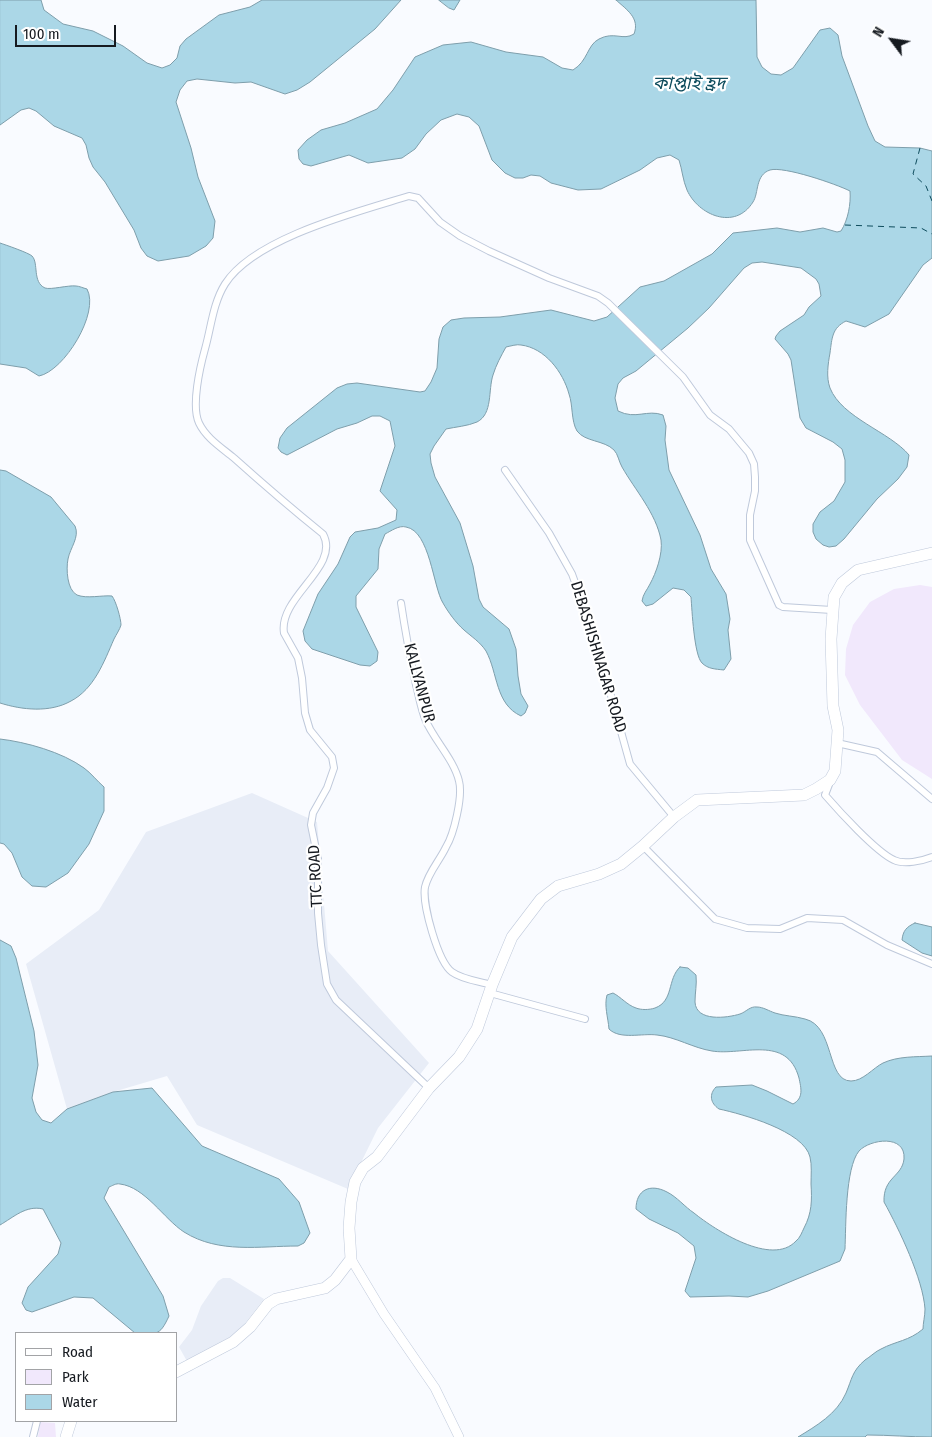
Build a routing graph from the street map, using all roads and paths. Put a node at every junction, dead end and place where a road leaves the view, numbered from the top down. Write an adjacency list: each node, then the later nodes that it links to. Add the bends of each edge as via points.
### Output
1 (505, 470): 8 (street, DEBASHISHNAGAR ROAD, via 549,532 572,574 595,638 630,764)
2 (932, 553): 4 (highway, via 858,570 842,583 834,597)
3 (401, 603): 12 (street, KALLYANPUR, via 408,649 426,720 459,781 460,797 448,844 425,888 429,923 450,970)
4 (832, 610): 5 (highway, via 833,706); 14 (street, TTC ROAD, via 779,605 750,540 755,477 749,453 729,429 710,415 683,377 598,296 549,278 460,236 413,196 367,209 264,248 234,272 216,301 200,365 196,416 205,433 323,534 327,541 322,562 296,596 284,620 284,633 298,658 310,730 332,757 334,768 313,813 311,825 318,859 318,914 327,984 336,1000)
5 (837, 743): 6 (highway); 7 (street, via 877,752)
6 (835, 772): 8 (highway, via 830,780 804,795 696,800); 10 (street, via 825,795 877,848 895,861 920,862)
7 (932, 799)
8 (674, 817): 9 (highway)
9 (643, 846): 11 (street, via 715,918 747,928 780,929 807,918 844,920 887,945); 12 (highway, via 621,864 558,886 541,899 512,937)
10 (932, 857)
11 (932, 964)
12 (491, 989): 13 (street, KALLYANPUR); 14 (highway, via 478,1029 459,1057)
13 (585, 1018)
14 (430, 1088): 15 (highway, via 355,1182 349,1228)
15 (351, 1259): 16 (highway, via 325,1288 276,1299 233,1342); 21 (main road, via 435,1388)
16 (178, 1371)
17 (37, 1422): 19 (street)
18 (71, 1422): 20 (highway)
19 (33, 1437)
20 (66, 1437)
21 (460, 1437)

